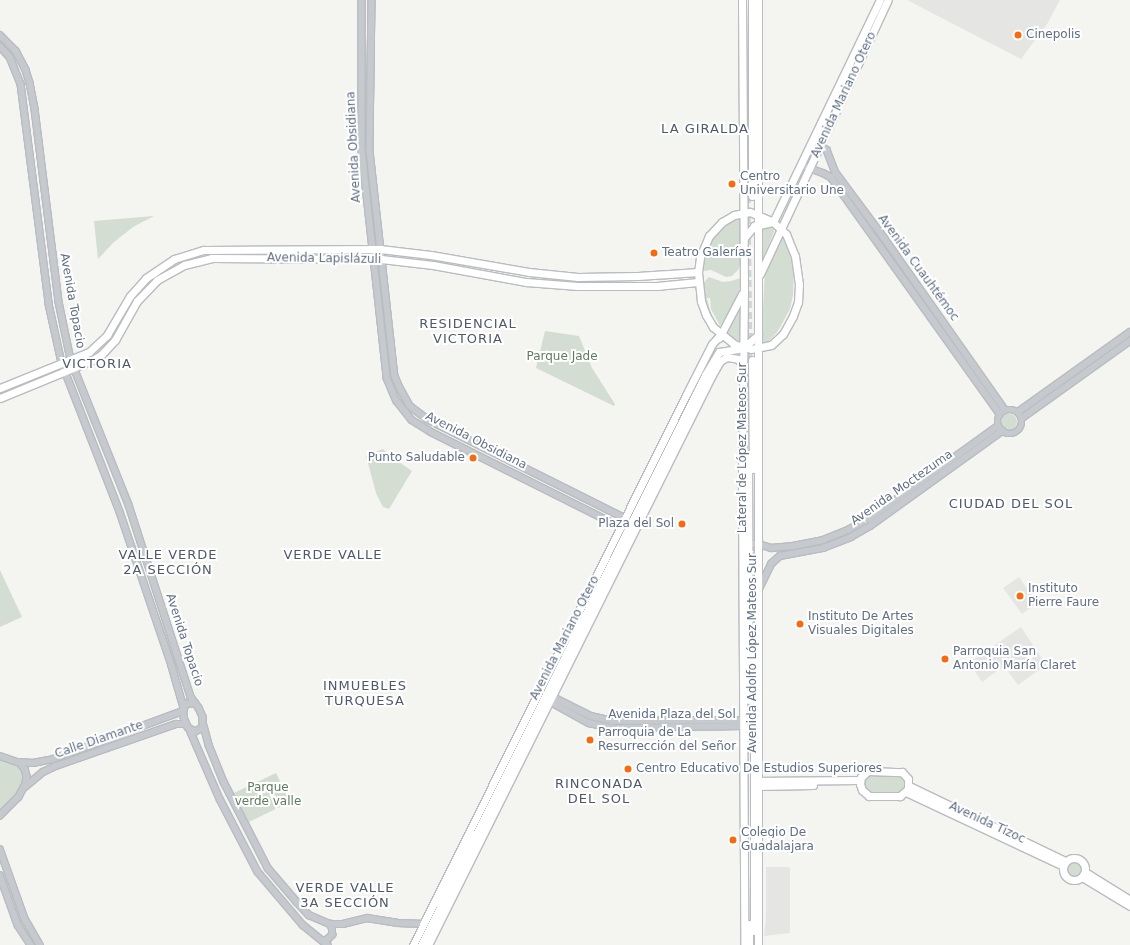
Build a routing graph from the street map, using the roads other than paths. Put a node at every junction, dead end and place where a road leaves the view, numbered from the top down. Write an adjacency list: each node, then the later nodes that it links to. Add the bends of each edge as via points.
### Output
1 (362, 0): 24 (street, Avenida Obsidiana, via 362,143)
2 (372, 0): 25 (street, Avenida Obsidiana, via 370,151)
3 (742, 0): 17 (main road, Lateral de López Mateos Sur)
4 (747, 0): 17 (main road)
5 (752, 0): 12 (main road)
6 (758, 0): 9 (main road, Lateral de López Mateos Sur)
7 (880, 0): 13 (main road, Avenida Mariano Otero)
8 (888, 0): 14 (main road, Avenida Mariano Otero)
9 (758, 23): 12 (main road); 17 (main road, Lateral de López Mateos Sur)
10 (0, 35): 39 (street, Avenida Topacio, via 16,51 30,82 58,302)
11 (0, 46): 40 (street, Avenida Topacio, via 13,62 22,84 49,304)
12 (752, 55): 17 (main road)
13 (812, 142): 14 (street, Avenida Cuauhtémoc); 15 (main road, Avenida Mariano Otero)
14 (820, 146): 16 (main road, Avenida Mariano Otero); 48 (street, Avenida Cuauhtémoc, via 827,150 836,173)
15 (801, 165): 16 (street, Avenida Cuauhtémoc); 20 (main road, Avenida Mariano Otero)
16 (809, 169): 22 (main road, Avenida Mariano Otero); 51 (street, Avenida Cuauhtémoc, via 831,177)
17 (750, 198): 18 (main road, Lateral de López Mateos Sur); 19 (main road, Lateral de López Mateos Sur)
18 (744, 212): 19 (main road); 23 (main road, Lateral de López Mateos Sur); 28 (main road, via 722,222 709,236)
19 (758, 214): 20 (main road); 21 (main road, Lateral de López Mateos Sur)
20 (774, 222): 21 (main road); 22 (main road)
21 (758, 224): 23 (main road, via 750,229); 29 (main road, Lateral de López Mateos Sur)
22 (780, 227): 29 (main road, Avenida Mariano Otero); 37 (main road, via 795,256 799,284 798,302 783,334 771,345)
23 (744, 238): 31 (main road, Lateral de López Mateos Sur)
24 (372, 249): 25 (main road, Avenida Lapislázuli); 26 (street, Avenida Obsidiana); 39 (main road, Avenida Lapislázuli, via 221,249 182,255 167,262 146,278 130,296 103,340 89,352)
25 (380, 249): 27 (street, Avenida Obsidiana); 28 (main road, Avenida Lapislázuli, via 578,277)
26 (373, 259): 27 (main road, Avenida Lapislázuli); 42 (main road, Avenida Lapislázuli, via 221,257 184,265 146,290 109,348); 59 (street, Avenida Obsidiana, via 387,378 397,401 408,416 431,432)
27 (381, 259): 30 (main road, Avenida Lapislázuli, via 433,265 526,282 578,286 657,286); 57 (street, Avenida Obsidiana, via 395,376 410,406 435,424)
28 (695, 272): 30 (main road)
29 (758, 277): 34 (main road, Lateral de López Mateos Sur)
30 (695, 282): 33 (main road, via 706,315)
31 (744, 289): 33 (main road, Avenida Mariano Otero); 36 (main road, Lateral de López Mateos Sur)
32 (1130, 332): 50 (street)
33 (721, 334): 36 (main road); 44 (main road, Avenida Mariano Otero, via 707,365); 47 (main road, Avenida Mariano Otero, via 712,344)
34 (758, 335): 36 (main road); 37 (main road, Lateral de López Mateos Sur)
35 (1130, 341): 52 (street)
36 (743, 348): 37 (main road, Avenida Mariano Otero); 38 (main road, Lateral de López Mateos Sur); 44 (main road, Avenida Mariano Otero, via 722,351 715,358)
37 (758, 349): 38 (main road, Lateral de López Mateos Sur)
38 (751, 359): 41 (main road, Lateral de López Mateos Sur); 61 (main road, Avenida Adolfo López Mateos Sur)
39 (71, 360): 40 (main road, Avenida Lapislázuli); 42 (street, Avenida Topacio)
40 (62, 363): 43 (street, Avenida Topacio); 45 (main road, Avenida Lapislázuli)
41 (744, 367): 44 (main road, via 738,359 727,357); 61 (main road, Lateral de López Mateos Sur)
42 (74, 368): 43 (main road, Avenida Lapislázuli); 67 (street, Avenida Topacio, via 129,505)
43 (66, 372): 46 (main road, Avenida Lapislázuli); 68 (street, Avenida Topacio, via 120,512 172,666)
44 (708, 375): 47 (main road, Avenida Mariano Otero); 49 (main road, Avenida Mariano Otero)
45 (0, 388)
46 (0, 398)
47 (689, 398): 49 (main road); 55 (main road, Avenida Mariano Otero); 56 (main road, Avenida Mariano Otero)
48 (1005, 410): 50 (street, via 1012,409); 51 (street)
49 (694, 411): 58 (main road, Avenida Mariano Otero)
50 (1018, 412): 52 (street)
51 (1000, 414): 53 (street)
52 (1022, 418): 54 (street, via 1022,425 1016,432 1008,434)
53 (998, 426): 54 (street); 61 (street, Avenida Moctezuma, via 875,514 848,530 823,540 793,546 771,548)
54 (1002, 431): 62 (street, Avenida Moctezuma, via 870,526 823,548 780,556 769,568)
55 (655, 472): 56 (main road); 57 (main road, Avenida Mariano Otero)
56 (643, 481): 57 (main road, Avenida Mariano Otero)
57 (628, 519): 58 (street, Avenida Obsidiana); 59 (main road, Avenida Mariano Otero)
58 (638, 524): 60 (main road, Avenida Mariano Otero)
59 (623, 528): 60 (street, Avenida Obsidiana); 63 (main road, Avenida Mariano Otero); 64 (main road, Avenida Mariano Otero)
60 (634, 533): 66 (main road, Avenida Mariano Otero)
61 (750, 544): 62 (main road, Lateral de López Mateos Sur); 70 (main road, Avenida Adolfo López Mateos Sur)
62 (758, 592): 70 (main road, Lateral de López Mateos Sur)
63 (581, 622): 64 (main road); 65 (main road, Avenida Mariano Otero)
64 (571, 624): 65 (main road, Avenida Mariano Otero)
65 (541, 694): 66 (street, Avenida Plaza del Sol); 69 (main road, Avenida Mariano Otero); 73 (main road, Avenida Mariano Otero)
66 (551, 699): 70 (street, Avenida Plaza del Sol, via 589,722 613,728); 92 (main road, Avenida Mariano Otero)
67 (195, 703): 68 (street, Calle Diamante, via 189,703); 72 (street, Avenida Topacio, via 203,717)
68 (184, 710): 71 (street, Avenida Topacio); 76 (street, Calle Diamante, via 53,759 33,763)
69 (526, 715): 73 (main road); 91 (main road, Avenida Mariano Otero)
70 (749, 721): 78 (main road, Avenida Adolfo López Mateos Sur); 78 (main road, Lateral de López Mateos Sur)
71 (186, 724): 74 (street); 79 (street, Calle Diamante, via 176,724 56,766 43,772)
72 (204, 726): 74 (street, via 197,732); 87 (street, via 224,782 268,868)
73 (527, 729): 92 (main road, Avenida Mariano Otero)
74 (190, 730): 89 (street, via 220,799 258,872)
75 (0, 756): 76 (street, Calle Diamante)
76 (18, 762): 79 (street, via 27,774)
77 (860, 782): 78 (main road); 80 (main road, via 862,790 869,796 896,796); 80 (main road, via 868,771 899,770 907,776)
78 (751, 783): 99 (main road, Lateral de López Mateos Sur); 100 (main road, Avenida Adolfo López Mateos Sur); 101 (main road, Avenida Adolfo López Mateos Sur); 102 (main road, Lateral de López Mateos Sur)
79 (25, 787): 81 (street, Calle Diamante, via 16,802)
80 (908, 789): 83 (main road, Avenida Tizoc)
81 (0, 816)
82 (0, 849): 95 (street, via 25,919)
83 (1064, 863): 84 (main road, via 1071,858 1079,858 1085,864); 84 (main road, via 1063,873 1068,879 1075,880)
84 (1084, 874): 86 (main road); 88 (main road)
85 (0, 875): 94 (street, via 18,925)
86 (1130, 900)
87 (297, 902): 89 (street, via 291,903); 90 (street, via 309,914)
88 (1130, 906)
89 (288, 909): 93 (street)
90 (330, 924): 91 (street, via 343,924 367,918); 93 (street, via 332,935)
91 (423, 924): 92 (street); 96 (main road, Avenida Mariano Otero)
92 (435, 924): 97 (main road, Avenida Mariano Otero); 98 (main road, Avenida Mariano Otero)
93 (326, 943)
94 (31, 945)
95 (40, 945)
96 (413, 945)
97 (421, 945)
98 (428, 945)
99 (744, 945)
100 (749, 945)
101 (754, 945)
102 (758, 945)

